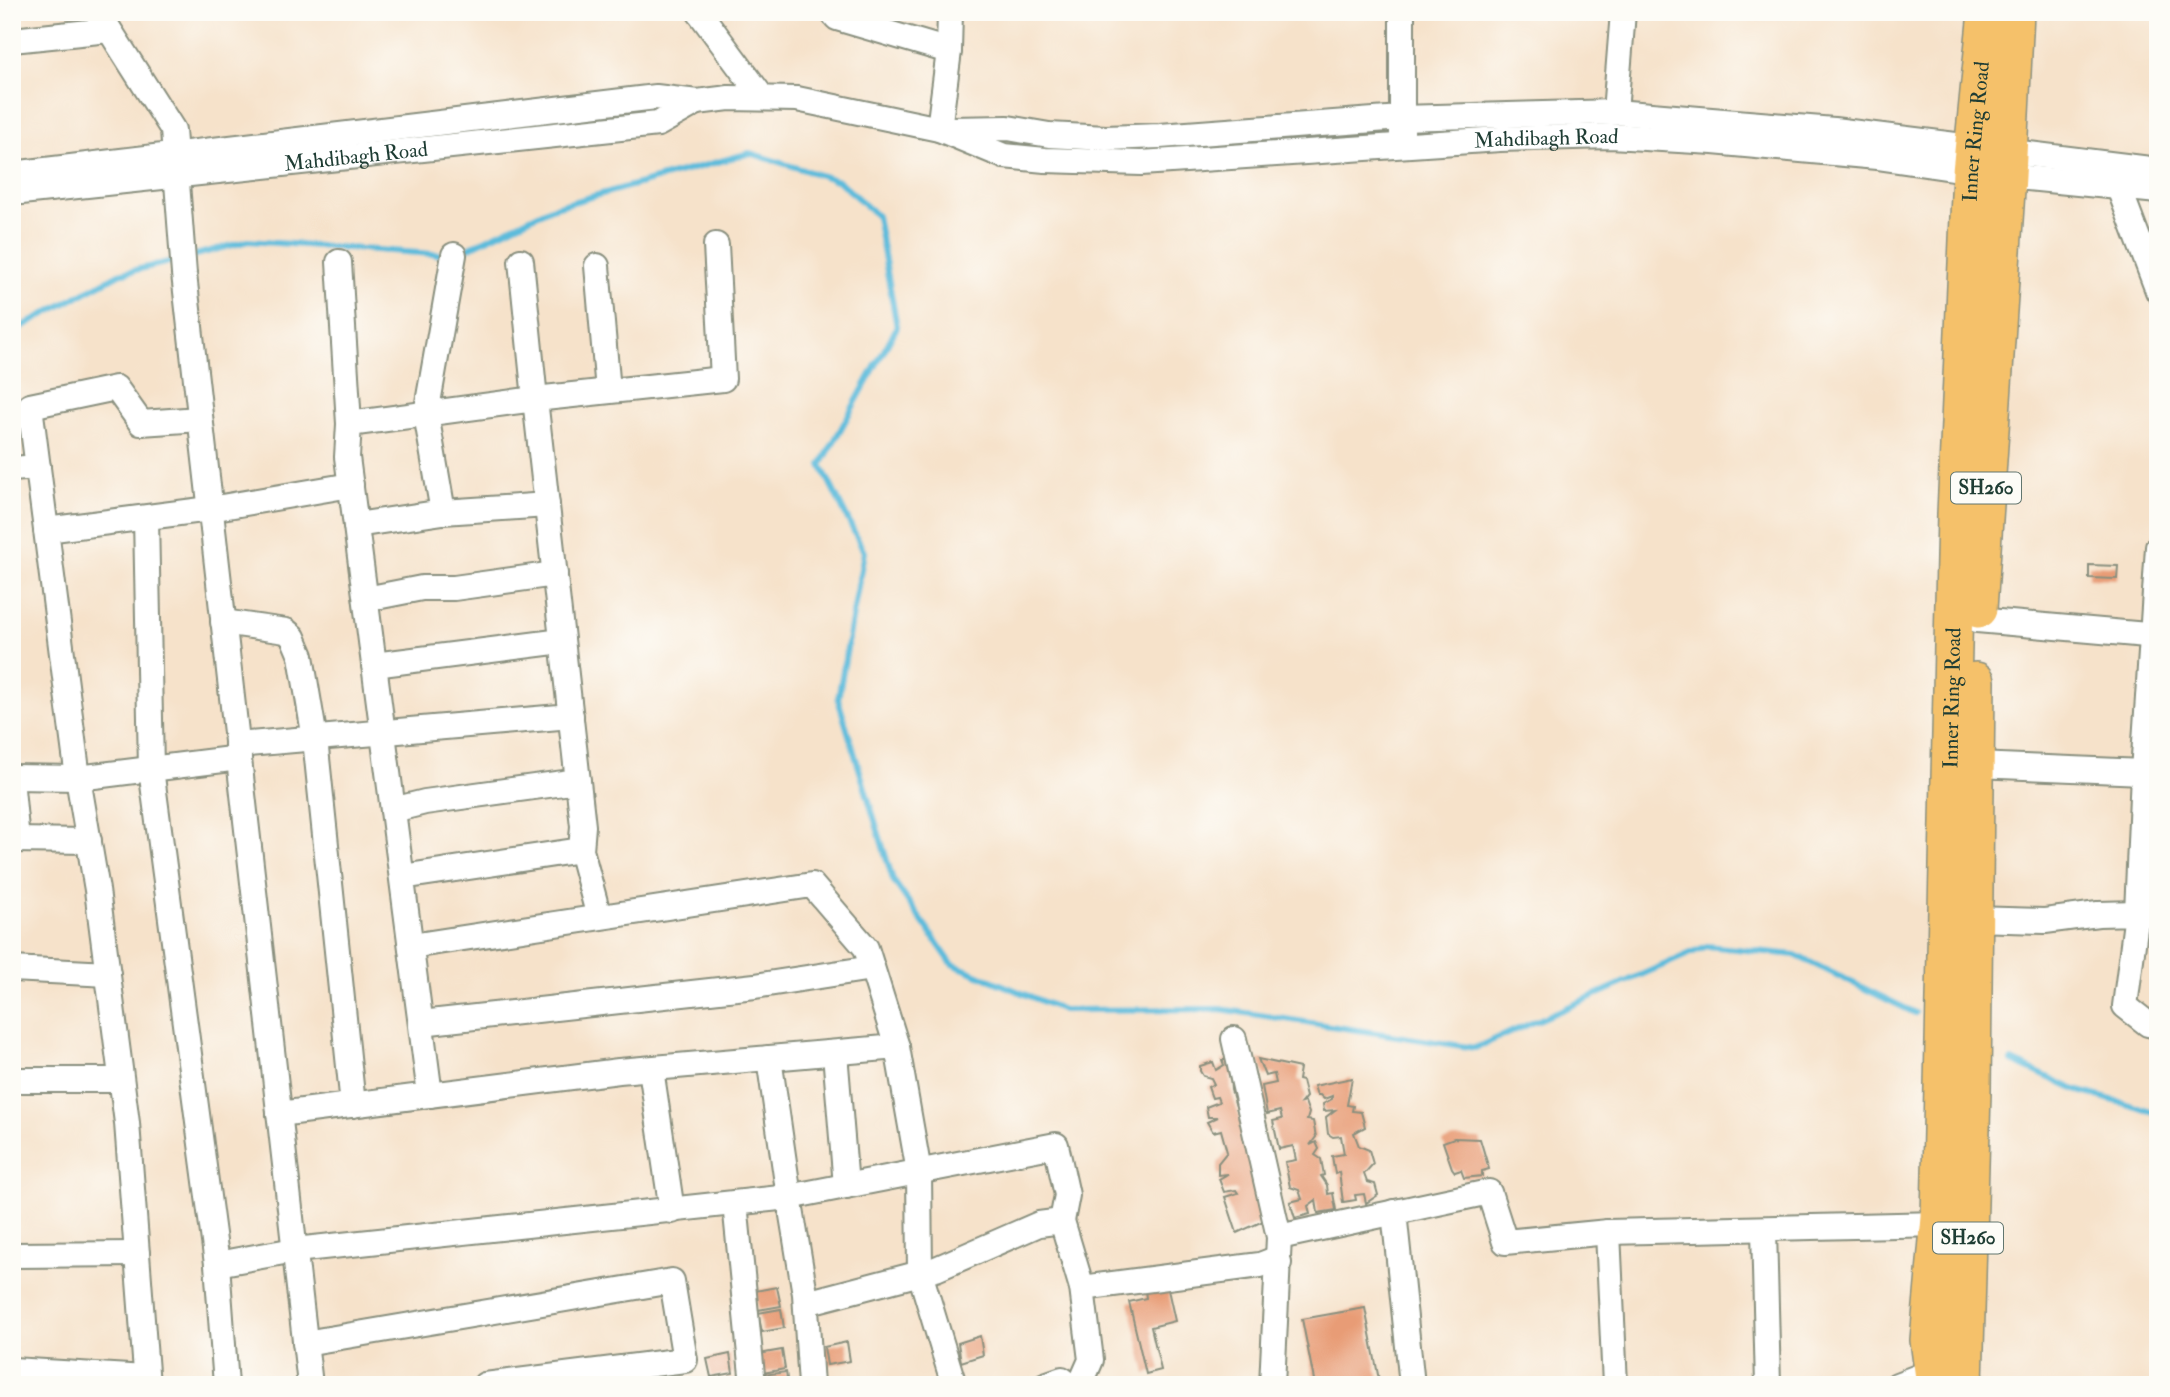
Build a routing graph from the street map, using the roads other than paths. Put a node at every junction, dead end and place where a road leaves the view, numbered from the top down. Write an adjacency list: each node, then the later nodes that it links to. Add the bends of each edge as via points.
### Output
1 (699, 12): 11 (street)
2 (832, 12): 10 (street, via 837,18)
3 (950, 12): 10 (street)
4 (1402, 12): 13 (street)
5 (1623, 12): 12 (street)
6 (1987, 12): 16 (highway, Inner Ring Road)
7 (2015, 12): 16 (highway, Inner Ring Road / SH260)
8 (104, 21): 9 (street); 17 (street, via 173,131)
9 (12, 40)
10 (949, 51): 14 (street)
11 (762, 97): 14 (street, Mahdibagh Road, via 797,99); 17 (street, Mahdibagh Road, via 697,102 656,97)
12 (1615, 112): 13 (street, Mahdibagh Road); 16 (street, Mahdibagh Road, via 1834,130)
13 (1401, 118): 14 (street, Mahdibagh Road, via 1106,138 1008,128); 15 (street)
14 (939, 130): 15 (street, Mahdibagh Road, via 1004,156 1094,163)
15 (1403, 145): 16 (street, Mahdibagh Road, via 1561,136 1658,138)
16 (1990, 162): 18 (street, Mahdibagh Road); 20 (street, Mahdibagh Road); 46 (highway, Inner Ring Road / SH260); 71 (highway, Inner Ring Road, via 1956,514)
17 (176, 165): 19 (street, Mahdibagh Road); 22 (street, Mahdibagh Road); 32 (street)
18 (2158, 170)
19 (12, 174)
20 (2119, 188): 21 (street, Mahdibagh Road); 28 (street)
21 (2158, 191)
22 (12, 193)
23 (716, 246): 29 (street, via 723,379)
24 (454, 255): 31 (street)
25 (521, 261): 30 (street)
26 (339, 262): 33 (street)
27 (597, 266): 29 (street)
28 (2158, 291)
29 (608, 391): 30 (street)
30 (535, 399): 31 (street); 37 (street)
31 (426, 414): 33 (street); 39 (street)
32 (200, 419): 34 (street, via 141,422 116,388 30,406); 38 (street)
33 (349, 424): 36 (street)
34 (38, 467): 35 (street); 42 (street)
35 (12, 469)
36 (351, 485): 38 (street); 41 (street)
37 (547, 505): 39 (street); 44 (street)
38 (210, 509): 40 (street); 47 (street)
39 (443, 512): 41 (street)
40 (146, 518): 42 (street); 56 (street)
41 (356, 525): 45 (street)
42 (46, 530): 59 (street)
43 (2158, 547): 48 (street)
44 (555, 574): 45 (street, via 453,588 422,587); 49 (street)
45 (366, 599): 50 (street)
46 (1977, 620): 48 (street); 55 (highway, Inner Ring Road / SH260)
47 (223, 622): 53 (street, via 286,631 293,638 301,656); 54 (street)
48 (2155, 636): 57 (street)
49 (562, 641): 50 (street); 51 (street)
50 (374, 665): 52 (street)
51 (571, 716): 52 (street); 60 (street)
52 (383, 733): 53 (street); 62 (street)
53 (315, 738): 54 (street); 86 (street)
54 (238, 751): 56 (street); 87 (street)
55 (1976, 765): 57 (street); 69 (highway, Inner Ring Road / SH260)
56 (151, 769): 59 (street); 103 (street)
57 (2143, 772): 67 (street)
58 (12, 777): 59 (street)
59 (78, 778): 64 (street)
60 (578, 781): 62 (street); 65 (street)
61 (12, 789): 63 (street)
62 (393, 810): 66 (street)
63 (15, 840): 64 (street)
64 (89, 841): 74 (street)
65 (581, 849): 66 (street); 68 (street)
66 (402, 877): 70 (street)
67 (2147, 914): 69 (street, via 2045,921); 76 (street, via 2125,1006)
68 (599, 917): 70 (street); 72 (street, via 812,885 866,948)
69 (1973, 919): 71 (highway, Inner Ring Road / SH260)
70 (411, 946): 75 (street)
71 (1958, 960): 84 (highway, SH260)
72 (872, 968): 75 (street, via 755,986); 78 (street)
73 (12, 969): 74 (street)
74 (108, 974): 83 (street)
75 (421, 1023): 85 (street)
76 (2158, 1026)
77 (1234, 1039): 98 (street)
78 (897, 1047): 79 (street); 88 (street)
79 (835, 1053): 80 (street); 89 (street)
80 (769, 1058): 81 (street); 90 (street)
81 (651, 1069): 85 (street); 92 (street)
82 (12, 1080): 83 (street)
83 (121, 1080): 100 (street)
84 (1958, 1090): 95 (highway); 109 (highway, SH260)
85 (430, 1095): 86 (street)
86 (353, 1105): 87 (street)
87 (279, 1114): 99 (street)
88 (919, 1172): 89 (street); 94 (street, via 1056,1145 1067,1195); 104 (street)
89 (846, 1186): 90 (street)
90 (789, 1197): 91 (street); 106 (street)
91 (735, 1203): 92 (street); 114 (street)
92 (672, 1211): 99 (street)
93 (1394, 1212): 97 (street, via 1489,1192 1505,1242); 98 (street); 121 (street)
94 (1062, 1221): 104 (street, via 1039,1224); 105 (street)
95 (1939, 1224): 96 (street); 109 (highway, via 1929,1340)
96 (1764, 1230): 97 (street); 123 (street)
97 (1608, 1232): 122 (street)
98 (1279, 1237): 102 (street)
99 (295, 1250): 103 (street); 107 (street)
100 (137, 1254): 101 (street); 110 (street)
101 (12, 1255)
102 (1279, 1263): 105 (street, via 1273,1260); 120 (street)
103 (217, 1264): 111 (street)
104 (920, 1273): 106 (street); 116 (street)
105 (1082, 1287): 119 (street, via 1091,1360)
106 (806, 1303): 115 (street)
107 (305, 1343): 112 (street); 113 (street, via 672,1281 685,1360)
108 (12, 1370): 110 (street)
109 (1944, 1380): 124 (street)
110 (147, 1381)
111 (226, 1385)
112 (310, 1385)
113 (485, 1385)
114 (752, 1385)
115 (811, 1385)
116 (954, 1385)
117 (1045, 1385): 118 (street, via 1062,1379)
118 (1070, 1385)
119 (1080, 1385)
120 (1272, 1385)
121 (1412, 1385)
122 (1615, 1385)
123 (1768, 1385)
124 (1897, 1385)

